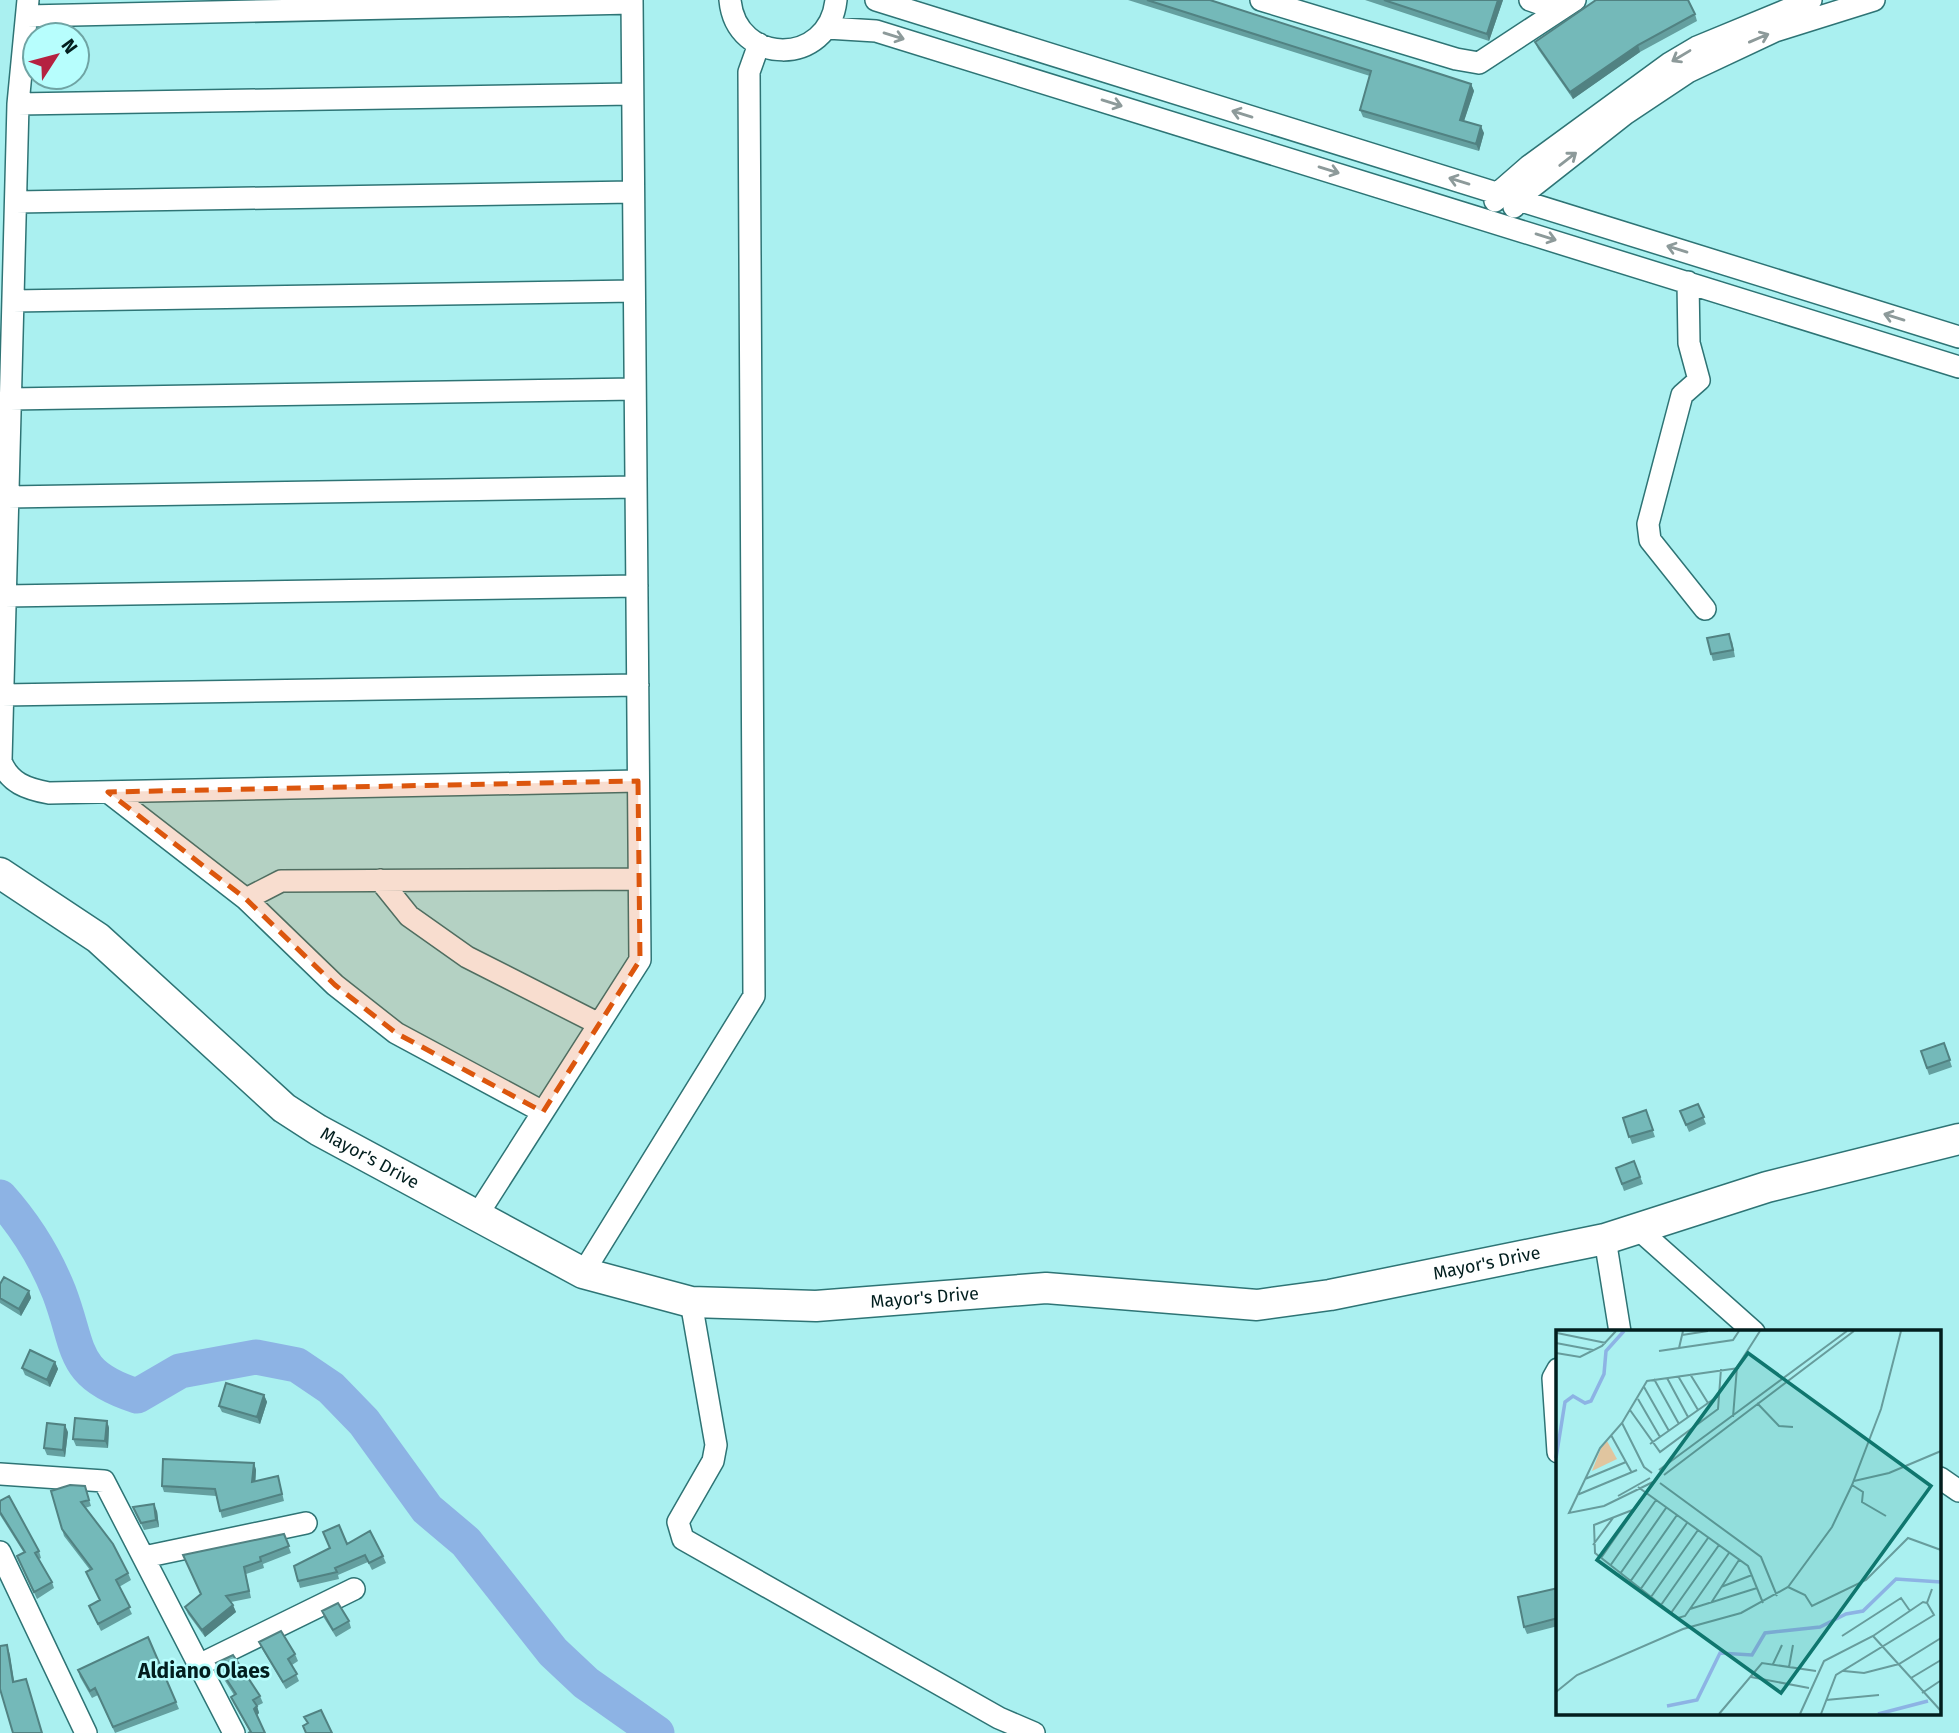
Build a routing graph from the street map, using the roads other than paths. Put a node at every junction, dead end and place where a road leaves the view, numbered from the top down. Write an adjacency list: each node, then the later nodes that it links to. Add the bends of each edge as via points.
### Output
1 (730, 0): 14 (street, via 738,26)
2 (836, 0): 13 (street)
3 (876, 0): 18 (street, one-way to 3)
4 (1261, 0): 10 (street, via 1479,63)
5 (1530, 0): 10 (street)
6 (1811, 0): 18 (street, one-way to 18, via 1697,47 1670,63 1592,118)
7 (1874, 0): 11 (street)
8 (632, 1): 9 (street); 15 (street)
9 (479, 3): 12 (street)
10 (1566, 5)
11 (1826, 7): 18 (street, one-way to 11, via 1688,72)
12 (28, 8): 16 (street)
13 (827, 28): 14 (street, via 799,48 782,51); 20 (street, one-way to 20, via 876,31)
14 (759, 44): 47 (street, via 749,72 754,996)
15 (632, 94): 16 (street); 17 (street)
16 (18, 104): 19 (street)
17 (633, 192): 19 (street); 22 (street)
18 (1508, 196): 20 (street); 24 (street, one-way to 18)
19 (16, 202): 23 (street)
20 (1496, 222): 21 (street, one-way to 21)
21 (1688, 282): 25 (street); 32 (street, via 1689,343 1699,380 1682,395 1648,524 1650,540)
22 (634, 291): 23 (street); 26 (street)
23 (13, 301): 27 (street)
24 (1959, 337)
25 (1959, 367)
26 (635, 389): 27 (street); 28 (street)
27 (10, 399): 29 (street)
28 (636, 487): 29 (street); 30 (street)
29 (8, 497): 31 (street)
30 (637, 586): 31 (street); 33 (street)
31 (5, 596): 34 (street)
32 (1705, 609)
33 (638, 685): 34 (street); 35 (street)
34 (2, 695): 36 (street, via 1,761 14,781 49,793)
35 (638, 781): 36 (street); 38 (street)
36 (108, 792): 40 (street)
37 (0, 873): 44 (street, Mayor's Drive, via 98,938 285,1108)
38 (639, 879): 39 (street); 41 (street, via 640,960)
39 (380, 880): 40 (street, via 281,881); 41 (street, via 409,916 467,957)
40 (246, 899): 42 (street, via 335,985 396,1033)
41 (599, 1024): 42 (street)
42 (543, 1112): 44 (street)
43 (1959, 1139): 45 (street, Mayor's Drive, via 1767,1187)
44 (475, 1217): 47 (street, Mayor's Drive)
45 (1637, 1228): 46 (street, Mayor's Drive); 50 (street)
46 (1605, 1238): 48 (street, Mayor's Drive, via 1330,1295 1257,1305 1046,1288 816,1306); 49 (street)
47 (583, 1273): 48 (street, Mayor's Drive)
48 (691, 1301): 63 (street, via 716,1445 713,1461 678,1522 683,1539 999,1718)
49 (1620, 1330)
50 (1752, 1330)
51 (1556, 1373): 52 (street)
52 (1556, 1422)
53 (0, 1474): 58 (street, via 104,1481)
54 (1941, 1479): 55 (street)
55 (1959, 1491)
56 (306, 1523): 58 (street)
57 (0, 1552): 61 (street)
58 (144, 1557): 60 (street)
59 (354, 1589): 60 (street)
60 (199, 1665): 62 (street)
61 (86, 1733)
62 (234, 1733)
63 (1034, 1733)

